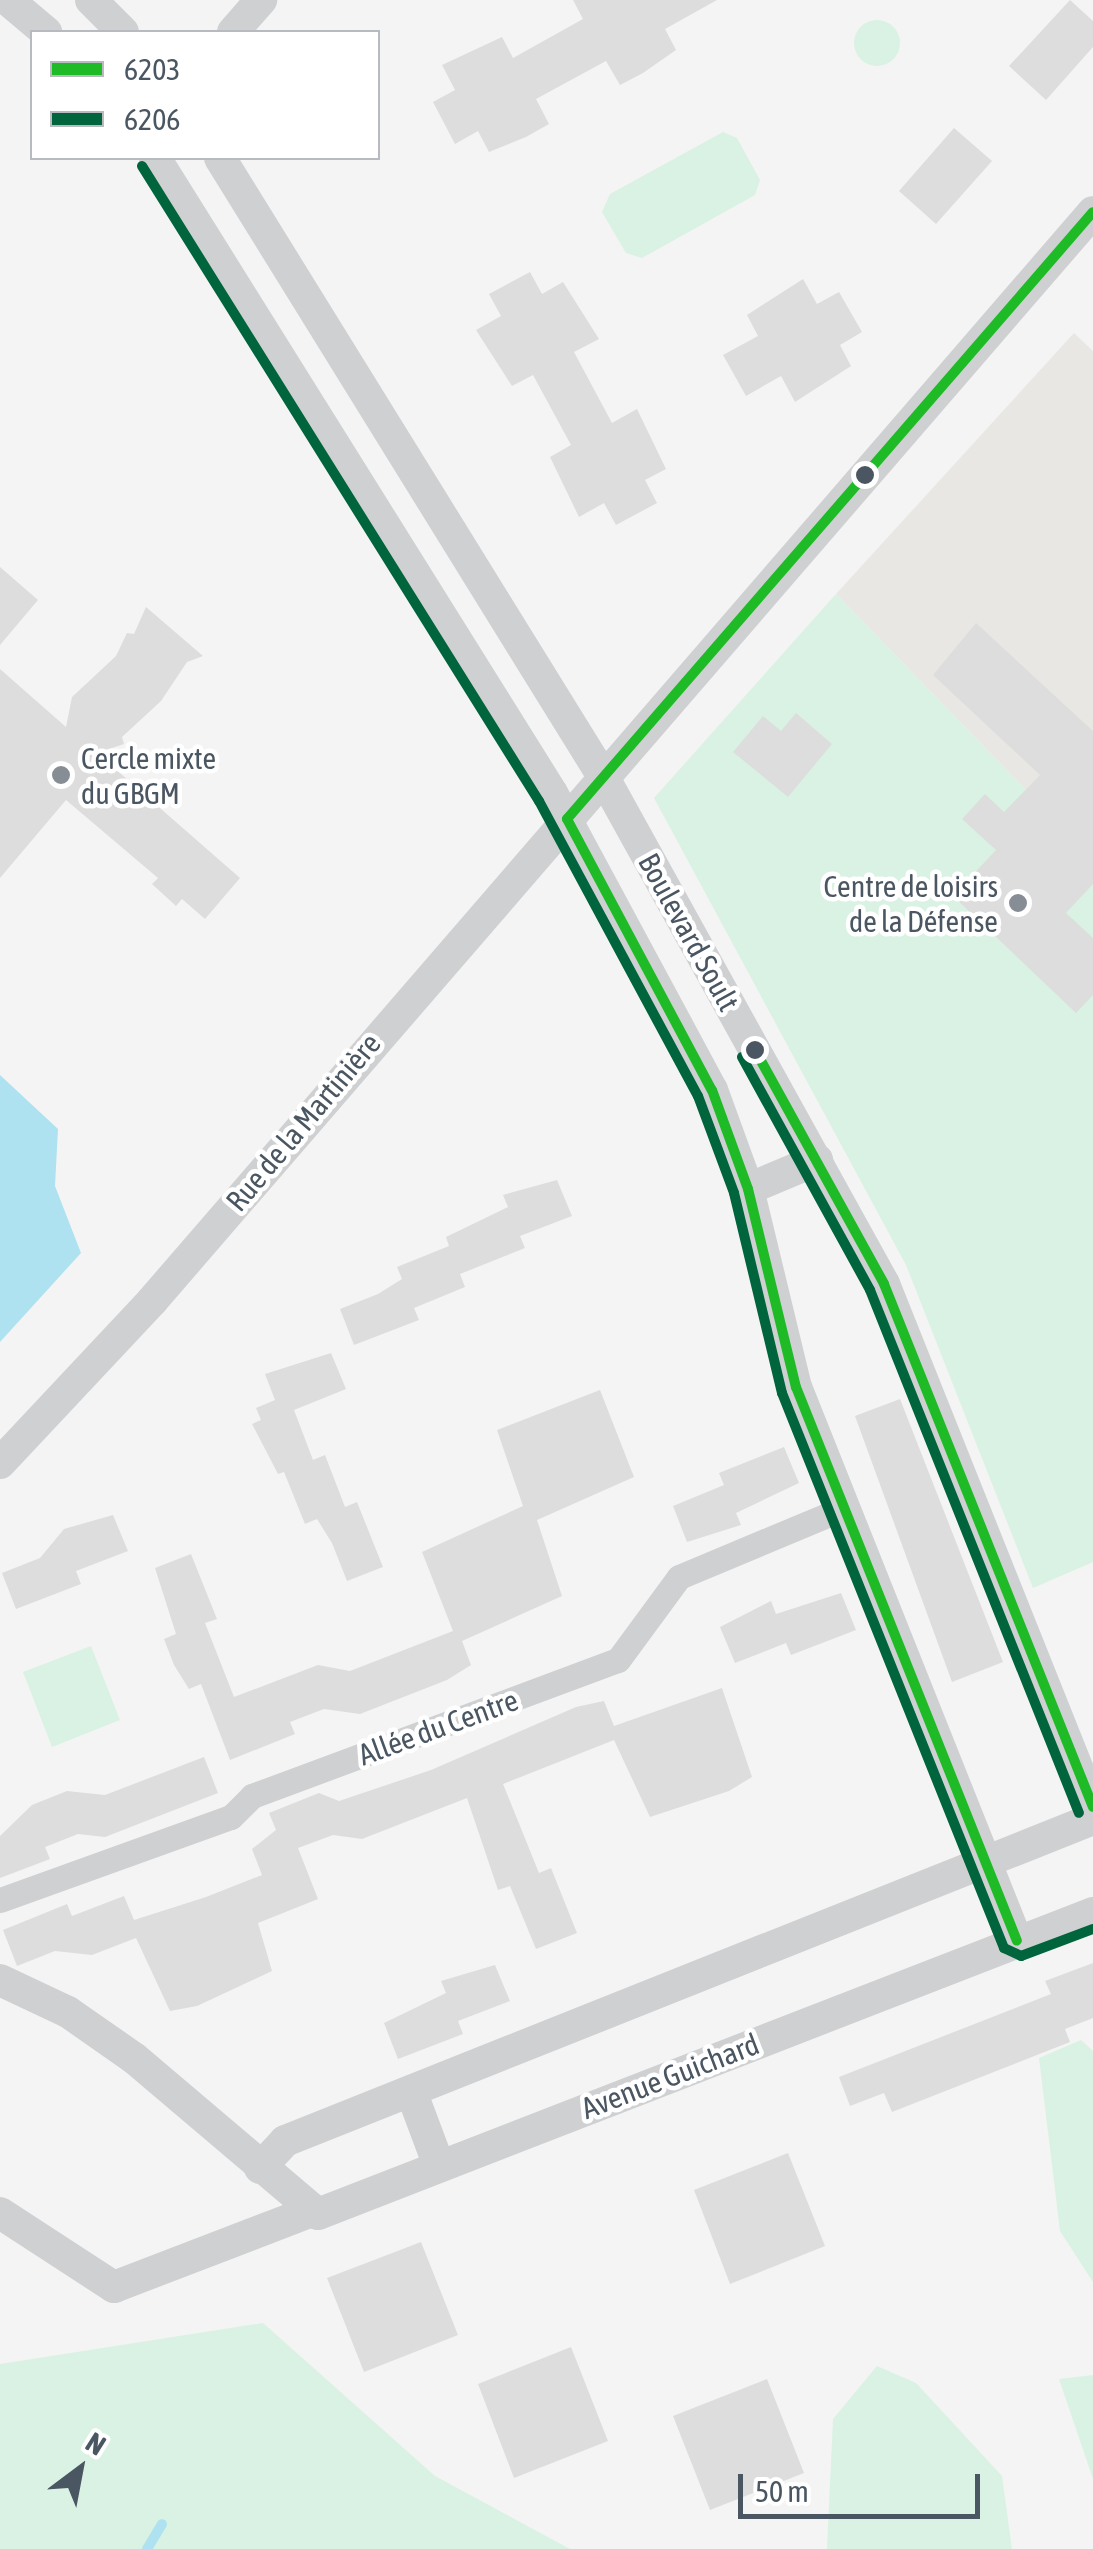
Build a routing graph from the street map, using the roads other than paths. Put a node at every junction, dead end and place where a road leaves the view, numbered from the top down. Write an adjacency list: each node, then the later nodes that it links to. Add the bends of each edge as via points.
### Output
1 (8, 0): 4 (street)
2 (91, 0): 5 (street)
3 (261, 0): 6 (street)
4 (44, 30)
5 (121, 30)
6 (235, 30)
7 (156, 160): 11 (street, Boulevard Soult)
8 (221, 160): 10 (street, Boulevard Soult)
9 (1093, 212): 10 (street, Rue de la Martinière)
10 (604, 778): 11 (street, Rue de la Martinière); 12 (street, Boulevard Soult)
11 (567, 819): 13 (street, Boulevard Soult, via 585,866 712,1090); 14 (street, Rue de la Martinière, via 152,1301)
12 (817, 1160): 13 (street); 16 (street, Boulevard Soult, via 884,1284)
13 (748, 1189): 15 (street, Boulevard Soult, via 796,1387)
14 (0, 1462)
15 (844, 1508): 18 (street, Boulevard Soult); 19 (street, Allée du Centre, via 679,1576 618,1660 252,1796 231,1817)
16 (1093, 1807)
17 (1093, 1818): 18 (street)
18 (990, 1864): 21 (street, Boulevard Soult); 23 (street)
19 (0, 1900)
20 (1093, 1913): 21 (street, Avenue Guichard)
21 (1017, 1941): 24 (street, Avenue Guichard)
22 (0, 1980): 25 (street, via 68,2012 134,2058)
23 (412, 2091): 24 (street); 25 (street, via 285,2142)
24 (439, 2166): 26 (street, Avenue Guichard)
25 (260, 2168): 26 (street)
26 (309, 2212): 27 (street, Avenue Guichard, via 114,2287)
27 (0, 2213)

